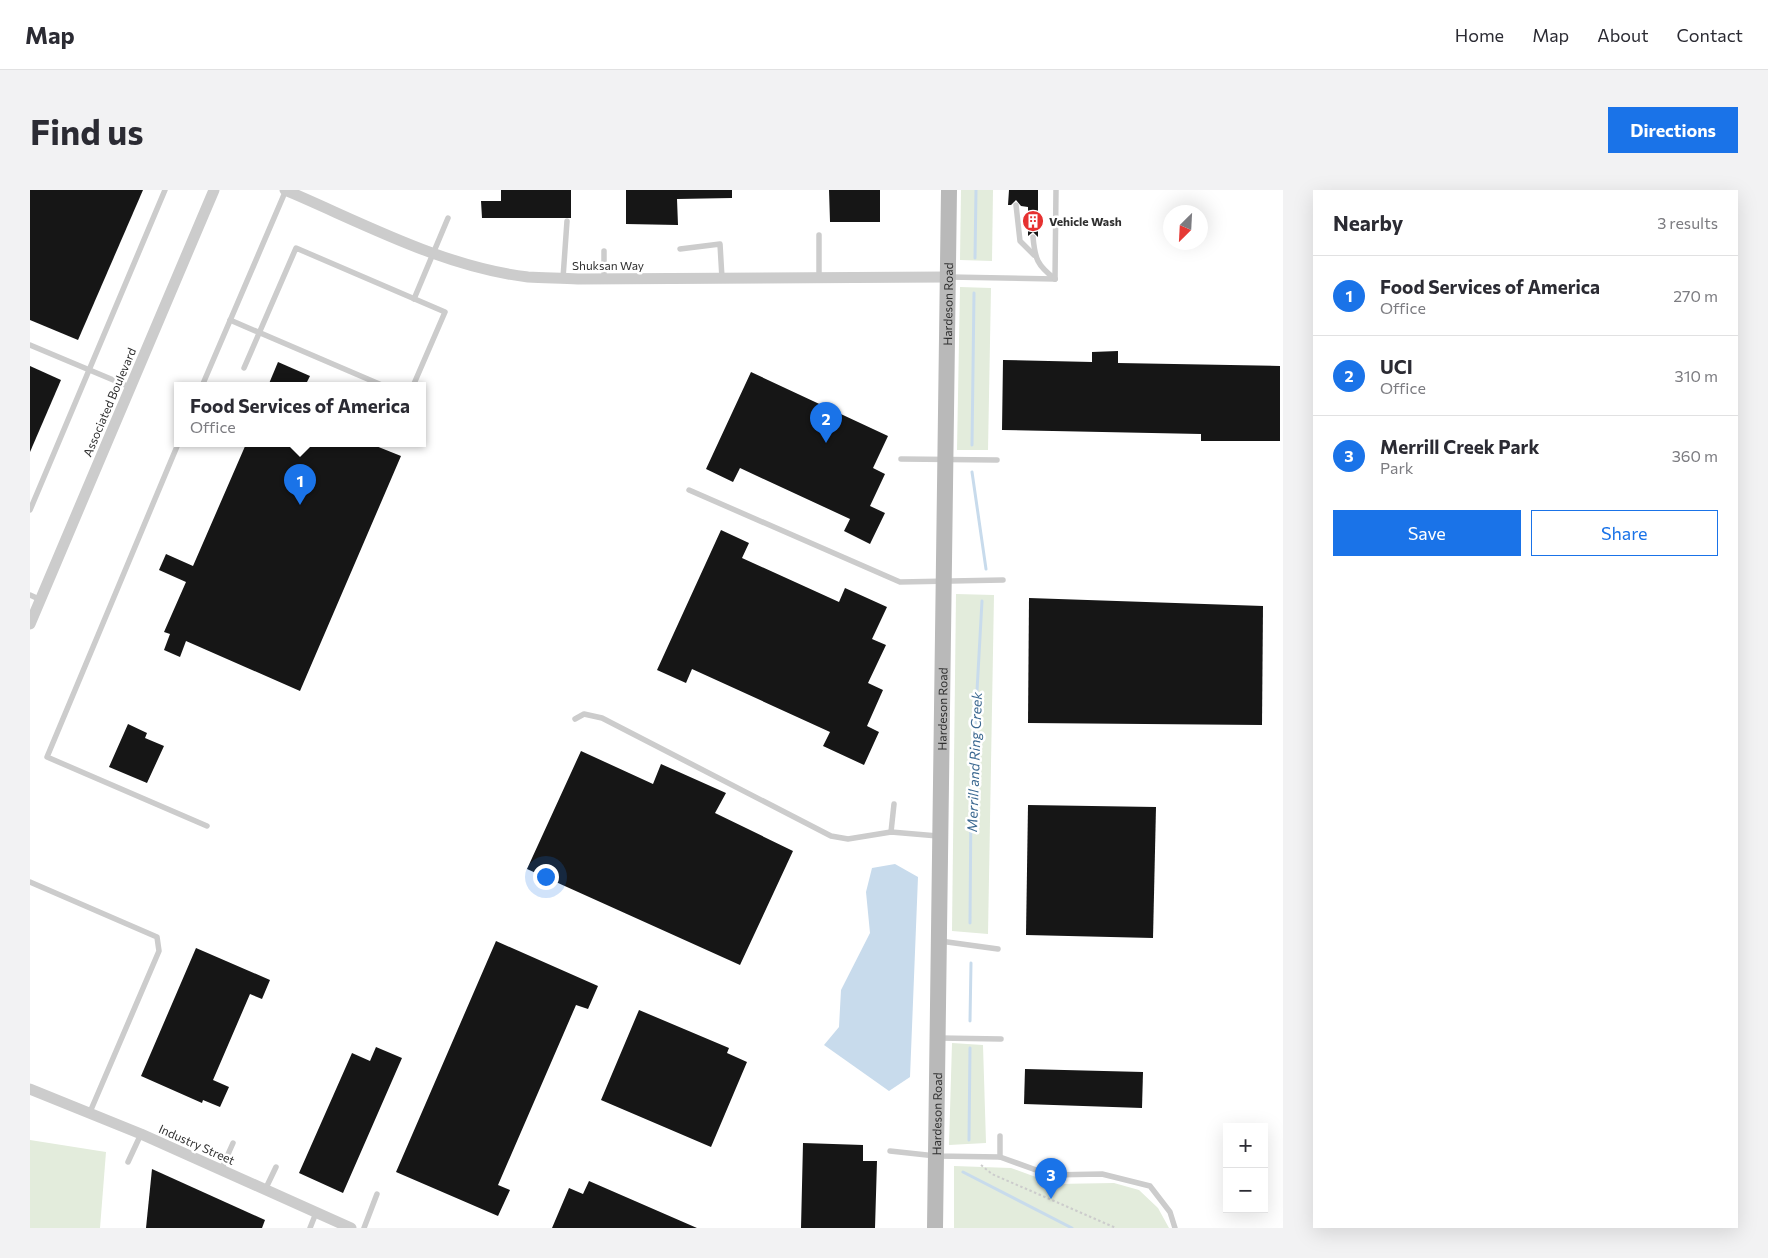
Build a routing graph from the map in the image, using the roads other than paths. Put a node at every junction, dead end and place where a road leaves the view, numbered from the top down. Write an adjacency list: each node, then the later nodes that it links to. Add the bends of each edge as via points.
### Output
1 (165, 190): 26 (lane)
2 (214, 190): 30 (street, Associated Boulevard)
3 (286, 190): 13 (street, Shuksan Way); 22 (lane)
4 (949, 190): 15 (street, Hardeson Road)
5 (1056, 190): 20 (lane)
6 (1016, 205): 14 (lane, via 1020,241)
7 (448, 218): 13 (lane)
8 (567, 222): 16 (lane)
9 (819, 235): 18 (lane)
10 (1033, 237): 14 (lane)
11 (680, 249): 17 (lane, via 720,244)
12 (604, 251): 19 (lane)
13 (434, 253): 16 (street, Shuksan Way, via 493,270); 21 (lane)
14 (1034, 256): 20 (lane, via 1042,269)
15 (947, 277): 18 (street, Shuksan Way); 20 (lane); 33 (street, Hardeson Road)
16 (563, 278): 19 (street, Shuksan Way)
17 (722, 278): 18 (street, Shuksan Way); 19 (street, Shuksan Way)
18 (819, 278)
19 (604, 279)
20 (1055, 279)
21 (414, 299): 23 (lane, via 296,248); 29 (lane, via 445,312)
22 (230, 320): 23 (lane); 27 (lane)
23 (260, 332): 25 (lane); 28 (lane)
24 (30, 345): 26 (lane)
25 (244, 368)
26 (90, 370): 30 (lane); 36 (lane)
27 (204, 382)
28 (375, 382)
29 (415, 382)
30 (130, 387): 39 (street, Associated Boulevard)
31 (177, 447): 43 (lane, via 47,756)
32 (901, 459): 33 (lane)
33 (945, 459): 34 (lane); 38 (street, Hardeson Road)
34 (997, 460)
35 (689, 490): 38 (lane, via 900,582)
36 (30, 510)
37 (1003, 580): 38 (lane)
38 (943, 582): 45 (street, Hardeson Road)
39 (35, 598): 40 (street, Associated Boulevard)
40 (30, 624)
41 (575, 719): 44 (lane, via 584,714 602,718 831,836 848,839)
42 (894, 804): 44 (lane)
43 (207, 826)
44 (891, 832): 45 (lane)
45 (940, 836): 47 (street, Hardeson Road)
46 (30, 882): 52 (lane, via 158,937 158,951)
47 (938, 941): 48 (lane); 49 (street, Hardeson Road)
48 (998, 949)
49 (937, 1038): 50 (lane); 57 (street, Hardeson Road)
50 (1001, 1039)
51 (30, 1089): 52 (street, Industry Street)
52 (90, 1112): 53 (street, Industry Street)
53 (142, 1134): 59 (lane); 61 (street, Industry Street)
54 (1000, 1136): 58 (lane)
55 (233, 1143): 61 (lane)
56 (890, 1151): 57 (lane)
57 (936, 1156): 58 (lane); 68 (street, Hardeson Road)
58 (1000, 1157): 69 (lane, via 1050,1175 1102,1174 1150,1186 1170,1212)
59 (128, 1162)
60 (276, 1167): 62 (lane)
61 (222, 1170): 62 (street, Industry Street)
62 (265, 1190): 64 (street, Industry Street)
63 (376, 1194): 67 (lane)
64 (316, 1213): 65 (lane); 66 (street, Industry Street)
65 (310, 1228)
66 (351, 1228)
67 (364, 1228)
68 (935, 1228)
69 (1175, 1228)

